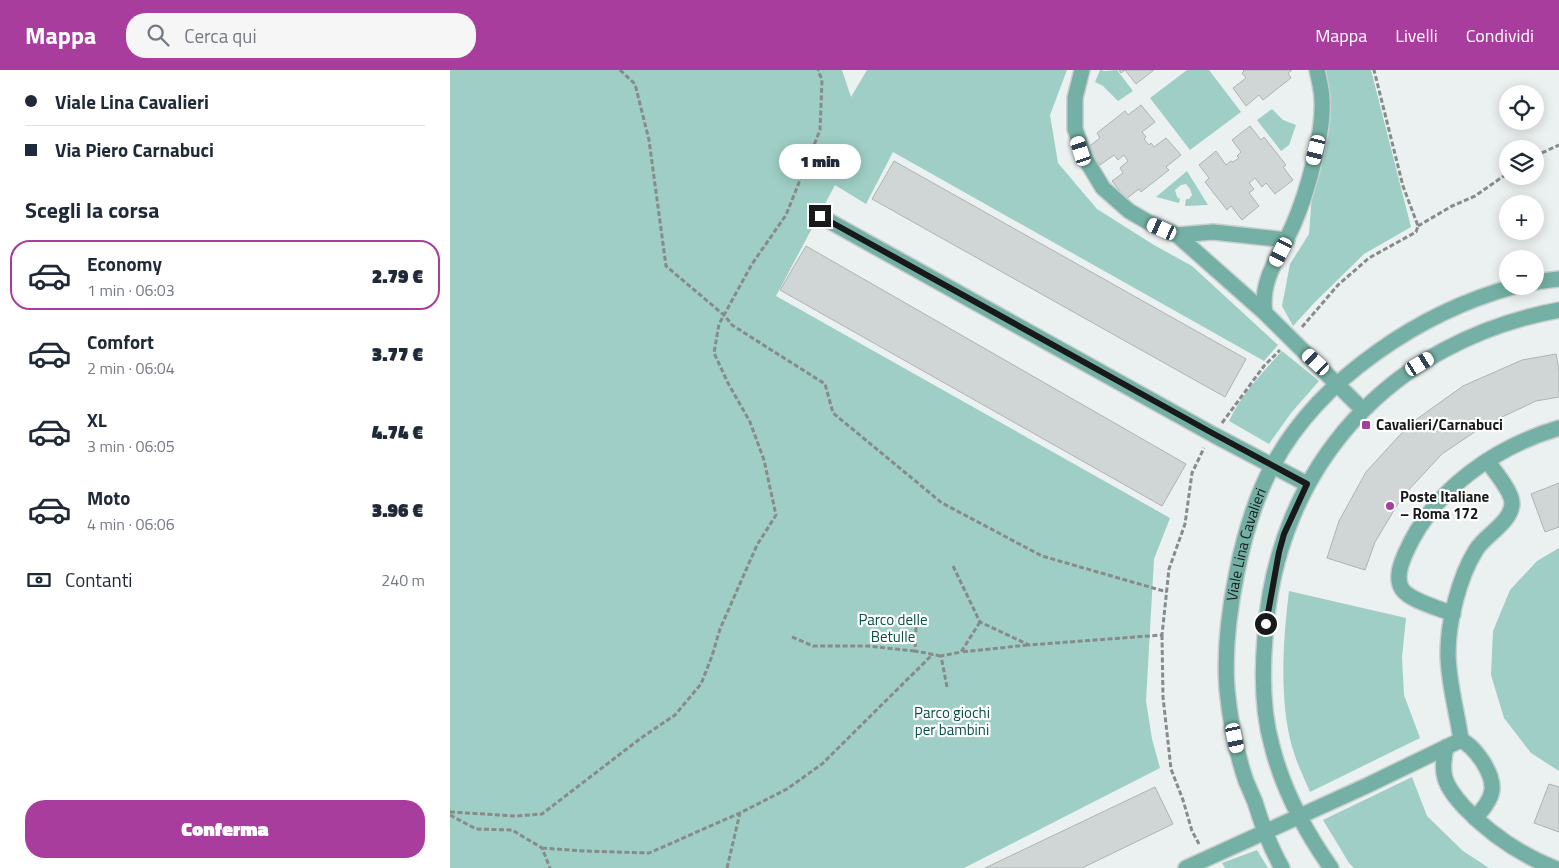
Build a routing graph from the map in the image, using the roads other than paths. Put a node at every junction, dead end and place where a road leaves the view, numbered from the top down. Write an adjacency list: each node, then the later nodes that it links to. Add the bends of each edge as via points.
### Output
1 (1082, 70): 4 (street, via 1074,117 1078,140 1091,170 1120,205)
2 (1317, 70): 5 (street, via 1322,100 1320,134 1302,201)
3 (820, 216): 15 (street)
4 (1177, 235): 5 (street, via 1213,232); 10 (street)
5 (1287, 240): 10 (street, via 1266,285)
6 (1559, 279): 7 (street)
7 (1544, 281)
8 (1499, 292): 11 (street, Viale Lina Cavalieri, via 1465,304 1416,329 1381,350)
9 (1559, 310): 12 (street, Viale Lina Cavalieri, via 1501,324 1458,342 1420,364)
10 (1266, 313): 11 (street)
11 (1338, 383): 12 (street); 15 (street, Viale Lina Cavalieri, via 1306,418)
12 (1363, 410): 16 (street, Viale Lina Cavalieri, via 1337,440)
13 (1559, 428): 14 (street, via 1519,443)
14 (1487, 461): 17 (street, via 1509,493 1512,505 1508,517 1483,541 1470,560); 17 (street, via 1460,480 1435,505 1415,534 1401,566 1399,581 1403,591 1416,600)
15 (1273, 465): 16 (street); 22 (street, Viale Lina Cavalieri, via 1245,539 1227,653 1227,688 1237,746)
16 (1307, 484): 20 (street, Viale Lina Cavalieri, via 1279,552 1269,599 1264,652 1265,702 1272,747)
17 (1453, 614): 18 (street, via 1448,653)
18 (1461, 740): 19 (street); 21 (street, via 1477,753 1491,775 1493,785 1487,803)
19 (1446, 747): 20 (street); 21 (street, via 1445,778 1454,795)
20 (1299, 816): 22 (street); 25 (street, Viale Lina Cavalieri)
21 (1475, 818): 26 (street, via 1505,843)
22 (1265, 832): 23 (street); 24 (street, Viale Lina Cavalieri)
23 (1186, 868)
24 (1282, 868)
25 (1331, 868)
26 (1554, 868)

